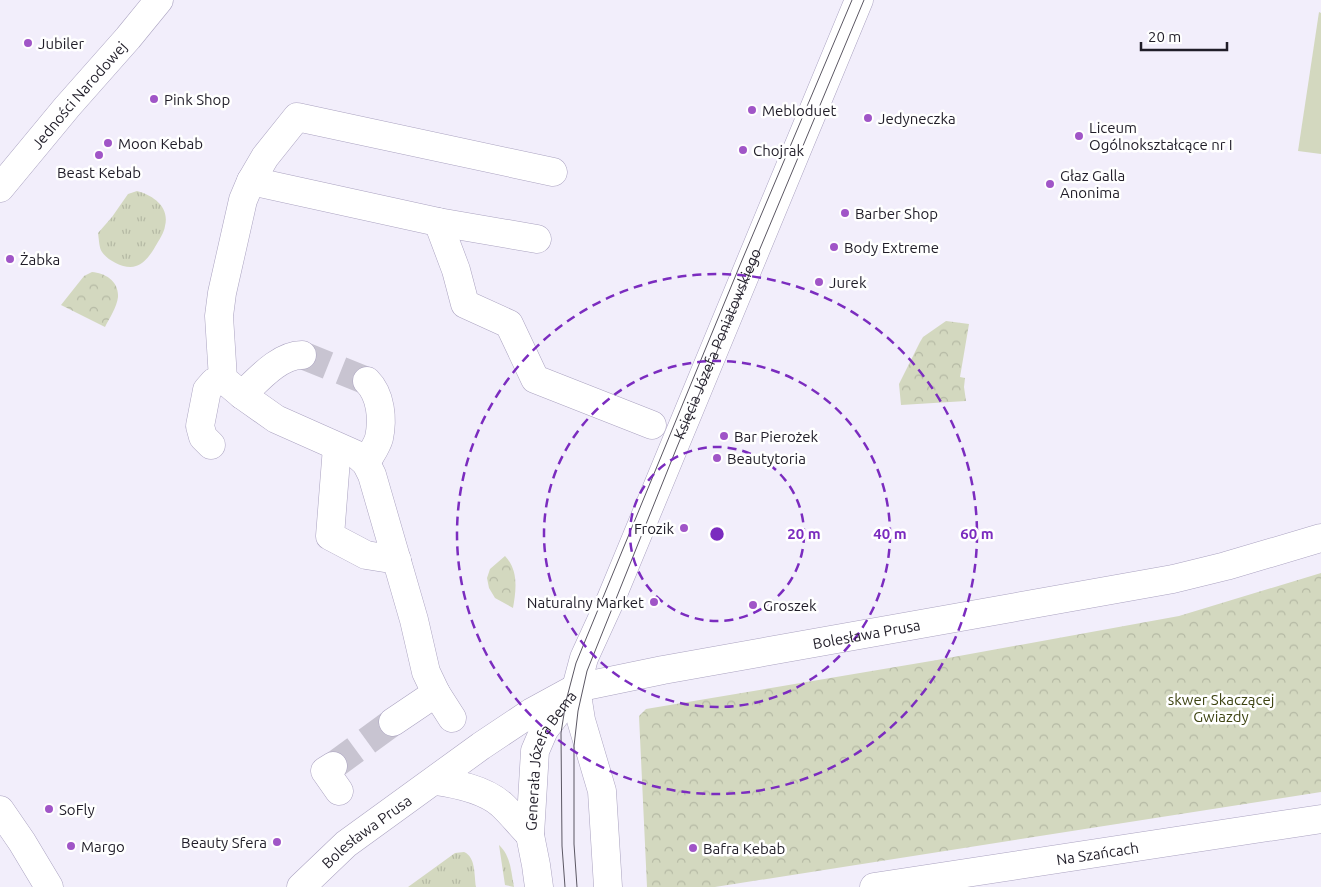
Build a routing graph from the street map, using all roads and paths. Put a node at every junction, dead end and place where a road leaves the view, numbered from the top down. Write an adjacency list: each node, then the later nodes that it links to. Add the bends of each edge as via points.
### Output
1 (158, 0): 5 (street, Jedności Narodowej)
2 (859, 0): 17 (street, Księcia Józefa Poniatowskiego, via 584,658)
3 (553, 172): 4 (street, via 296,117)
4 (251, 181): 6 (street); 10 (street, via 243,200 219,316)
5 (0, 188)
6 (438, 222): 7 (street); 11 (street, via 465,304 509,324 535,378)
7 (537, 239)
8 (302, 355): 10 (street, via 295,355 263,376)
9 (366, 381): 14 (street, via 373,388 380,416 379,439)
10 (233, 387): 12 (street, via 214,382 207,390 200,426 203,437); 13 (street, via 276,420)
11 (652, 425)
12 (211, 446)
13 (338, 447): 14 (street); 16 (street, via 330,536 366,555)
14 (366, 463): 16 (street)
15 (1321, 538): 17 (street, Bolesława Prusa, via 1173,580)
16 (397, 560): 18 (street, via 426,672)
17 (576, 688): 21 (street, Bolesława Prusa, via 481,746); 24 (street, Generała Józefa Bema, via 544,730 535,752); 28 (street, Generała Józefa Bema, via 581,720 602,791)
18 (436, 693): 19 (street); 20 (street)
19 (452, 718)
20 (393, 722)
21 (435, 781): 24 (street, via 487,796 500,804); 26 (street, Bolesława Prusa, via 346,844)
22 (0, 810): 25 (street)
23 (1321, 819): 29 (street, Na Szańcach)
24 (530, 835): 27 (street, Generała Józefa Bema)
25 (48, 887)
26 (301, 887)
27 (539, 887)
28 (608, 887)
29 (874, 887)

